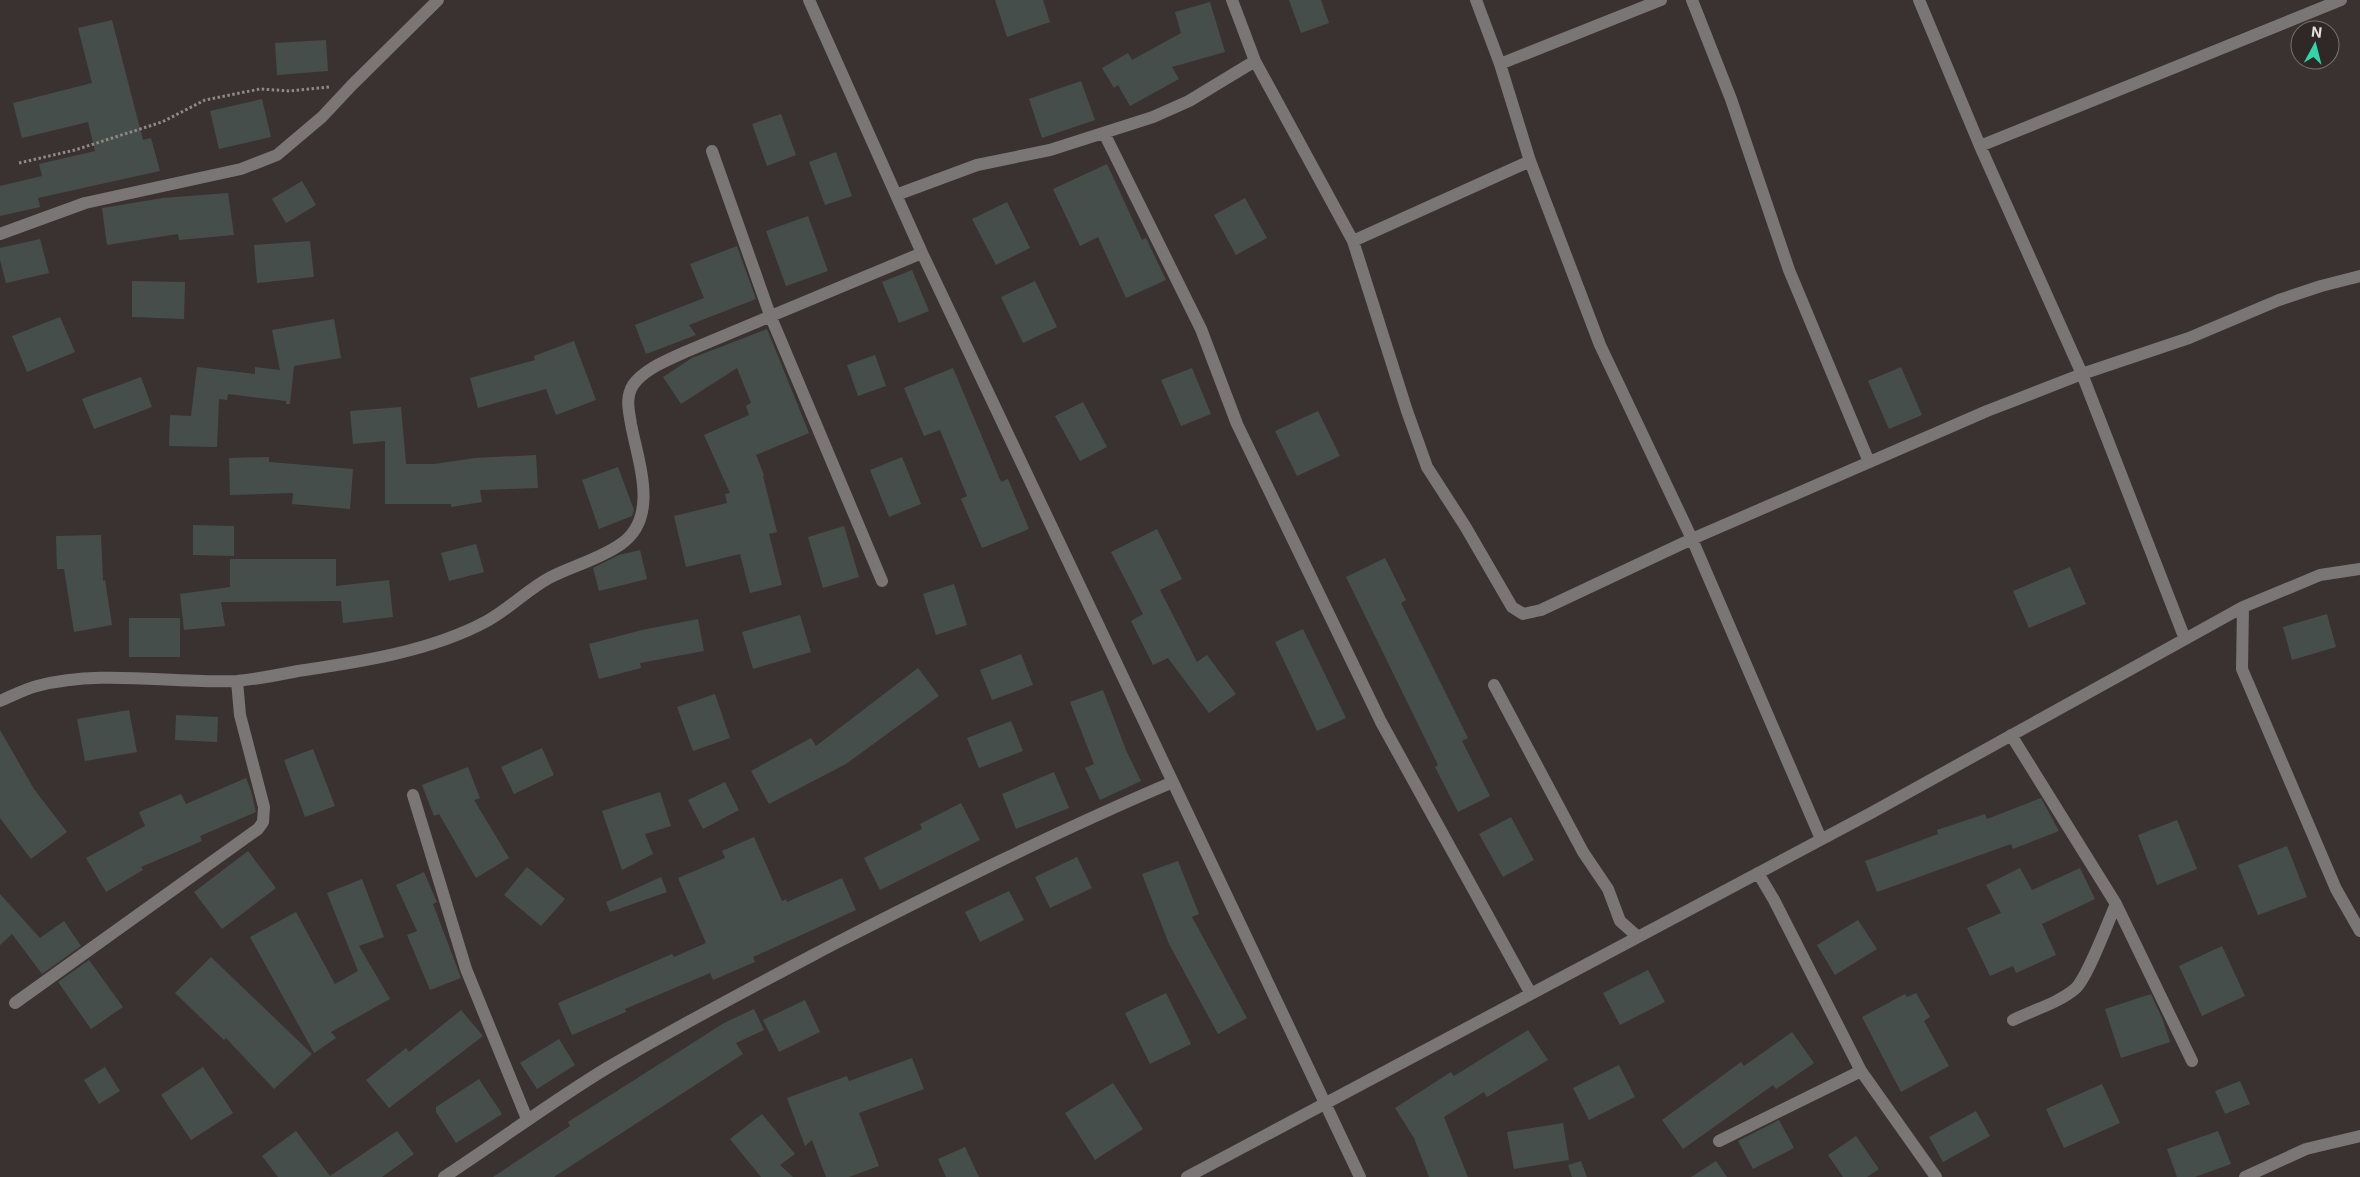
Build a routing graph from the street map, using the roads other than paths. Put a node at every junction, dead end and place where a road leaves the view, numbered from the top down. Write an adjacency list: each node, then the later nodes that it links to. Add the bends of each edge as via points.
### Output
1 (438, 0): 16 (street, via 308,130 278,155 241,169 85,203)
2 (809, 0): 15 (street)
3 (1232, 0): 9 (street)
4 (1476, 0): 10 (street)
5 (1661, 0): 10 (street)
6 (1692, 0): 22 (street, via 1731,99 1789,270)
7 (1919, 0): 12 (street)
8 (2341, 0): 12 (street)
9 (1255, 61): 11 (street, via 1188,101); 17 (street)
10 (1500, 64): 14 (street)
11 (1104, 133): 15 (street, via 1050,150 977,165); 39 (street, via 1201,329 1237,424 1381,722)
12 (1980, 146): 21 (street)
13 (712, 151): 20 (street)
14 (1530, 161): 17 (street); 23 (street, via 1600,345)
15 (896, 195): 18 (street)
16 (0, 234)
17 (1353, 241): 23 (street, via 1428,467 1512,608 1523,614 1541,610)
18 (922, 253): 20 (street); 32 (street)
19 (2360, 276): 21 (street, via 2279,300 2189,338)
20 (770, 315): 25 (street); 28 (street, via 656,366 634,384 628,403 645,499 642,519 621,544 547,579 510,607 455,636 339,665)
21 (2082, 374): 22 (street); 27 (street)
22 (1869, 462): 23 (street)
23 (1692, 539): 34 (street)
24 (2360, 570): 26 (street, via 2320,575)
25 (882, 581)
26 (2243, 607): 27 (street); 37 (street, via 2242,669 2336,890)
27 (2185, 639): 31 (street)
28 (237, 680): 30 (street, via 81,680 36,686); 40 (street, via 240,715 264,807 263,822 258,829)
29 (1494, 685): 38 (street, via 1583,852 1608,889 1620,921)
30 (0, 701)
31 (2011, 735): 34 (street); 36 (street)
32 (1173, 782): 44 (street); 45 (street, via 1078,822 753,986 608,1067)
33 (413, 795): 45 (street, via 466,969)
34 (1821, 839): 35 (street)
35 (1758, 873): 38 (street); 43 (street)
36 (2116, 904): 41 (street, via 2090,964 2076,987); 42 (street)
37 (2360, 931)
38 (1638, 937): 39 (street)
39 (1531, 994): 44 (street)
40 (15, 1003)
41 (2013, 1020)
42 (2192, 1061)
43 (1861, 1071): 47 (street); 51 (street)
44 (1326, 1104): 49 (street); 50 (street)
45 (527, 1118): 48 (street)
46 (2360, 1136): 52 (street, via 2306,1149)
47 (1719, 1141)
48 (444, 1177)
49 (1187, 1177)
50 (1360, 1177)
51 (1936, 1177)
52 (2244, 1177)

